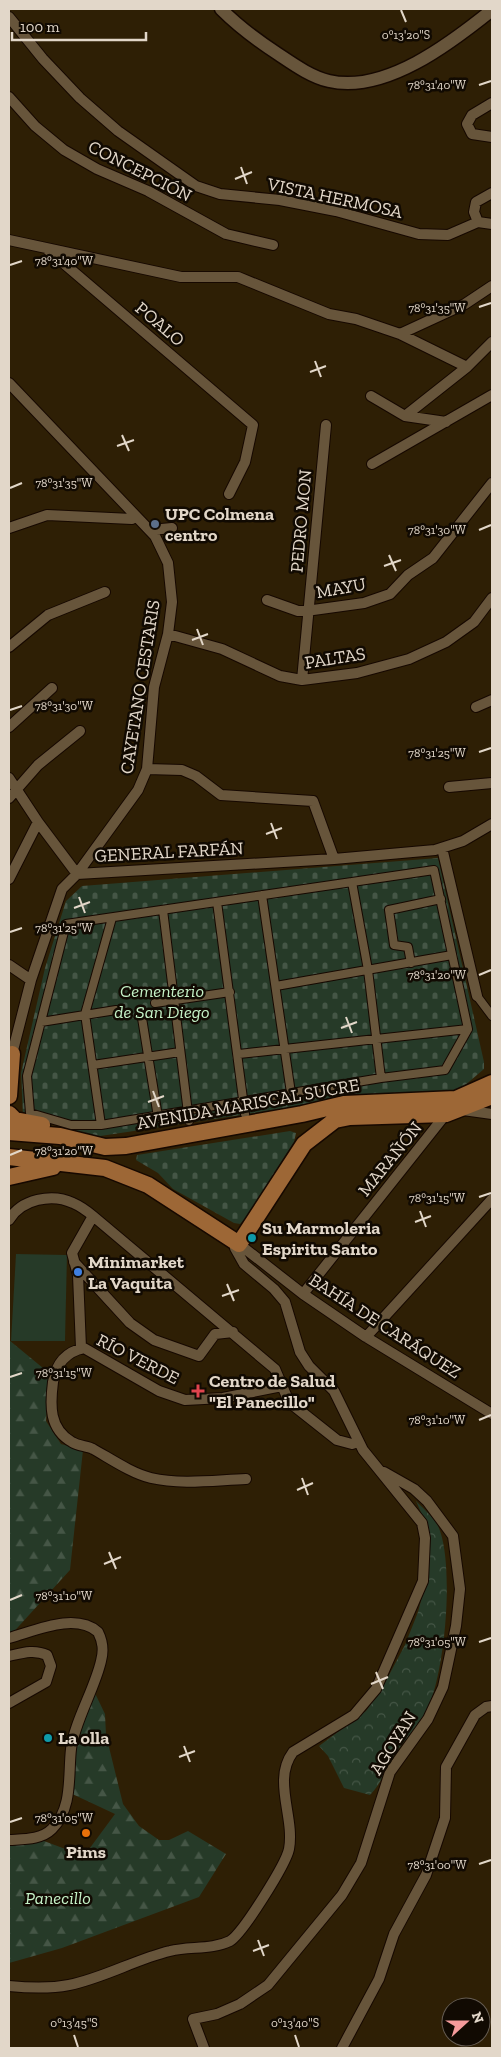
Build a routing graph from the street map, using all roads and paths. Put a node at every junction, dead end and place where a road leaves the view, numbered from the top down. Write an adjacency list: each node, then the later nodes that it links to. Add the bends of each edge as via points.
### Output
1 (221, 9): 2 (street, via 252,36 293,64 326,81 350,84 372,81 418,61)
2 (492, 10)
3 (9, 17): 8 (street, VISTA HERMOSA, via 80,98 118,131 196,186 220,194 280,200 336,211 419,234 448,235)
4 (9, 97): 11 (street, CONCEPCIÓN, via 35,126 64,150 97,169 148,191 226,234)
5 (492, 103): 6 (street, via 472,115 468,124 472,134)
6 (492, 137)
7 (492, 193): 8 (street, via 476,202 474,212)
8 (478, 222): 9 (street)
9 (492, 224)
10 (9, 240): 12 (street)
11 (273, 245)
12 (46, 249): 14 (street, via 181,277 238,277 329,314 356,319); 25 (street, POALO, via 253,425 241,472)
13 (492, 286): 14 (street, via 465,304)
14 (400, 334): 16 (street)
15 (492, 342): 16 (street)
16 (467, 367): 20 (street)
17 (9, 383): 26 (street, CAYETANO CESTARIS)
18 (492, 395): 21 (street)
19 (371, 396): 20 (street)
20 (405, 416): 21 (street)
21 (446, 422): 23 (street)
22 (326, 425): 33 (street, PEDRO MON)
23 (372, 464)
24 (492, 483): 33 (street, MAYU, via 433,558 408,575 390,594 364,603)
25 (229, 494)
26 (136, 516): 27 (street, via 132,519 47,515); 29 (street, CAYETANO CESTARIS)
27 (9, 528)
28 (172, 528): 29 (street)
29 (150, 530): 34 (street, CAYETANO CESTARIS, via 161,544 168,563 172,602)
30 (105, 592): 35 (street, via 48,615)
31 (492, 598): 36 (street, PALTAS, via 474,622 446,642 409,659 357,673)
32 (268, 600): 33 (street, MAYU, via 298,611)
33 (310, 611): 36 (street, PEDRO MON)
34 (168, 634): 36 (street, PALTAS, via 222,650 280,676); 42 (street, CAYETANO CESTARIS, via 154,687)
35 (9, 647)
36 (302, 680)
37 (52, 688): 40 (street)
38 (492, 700): 39 (street)
39 (476, 707)
40 (9, 727)
41 (80, 731): 46 (street, via 51,753)
42 (147, 769): 51 (street, via 182,770 221,794 313,801); 52 (street, CAYETANO CESTARIS, via 138,790)
43 (9, 778): 46 (street)
44 (492, 782): 45 (street)
45 (449, 787)
46 (15, 789): 47 (street); 48 (street)
47 (9, 798)
48 (38, 822): 52 (street); 53 (street)
49 (492, 824): 50 (street, GENERAL FARFÁN, via 463,841)
50 (442, 848): 51 (street, GENERAL FARFÁN); 67 (street)
51 (334, 859): 52 (street, GENERAL FARFÁN)
52 (77, 874): 64 (street, CAYETANO CESTARIS, via 62,890)
53 (9, 879)
54 (352, 882): 55 (street); 56 (street, via 434,870); 63 (street)
55 (262, 896): 57 (street); 65 (street)
56 (440, 899): 60 (street); 61 (street, via 389,910 394,945 408,947)
57 (217, 902): 58 (street); 66 (street)
58 (163, 910): 59 (street); 68 (street)
59 (112, 918): 71 (street); 74 (street, via 66,924)
60 (452, 955): 61 (street); 75 (street)
61 (411, 963): 63 (street)
62 (9, 965): 64 (street)
63 (368, 970): 65 (street); 76 (street)
64 (31, 980): 79 (street, CAYETANO CESTARIS)
65 (276, 986): 77 (street)
66 (230, 992): 68 (street); 80 (street)
67 (477, 996): 72 (street)
68 (174, 1000): 69 (street); 78 (street)
69 (155, 1003)
70 (116, 1010): 71 (street)
71 (84, 1014): 74 (street); 82 (street)
72 (492, 1016)
73 (142, 1018): 81 (street)
74 (41, 1022): 97 (street, via 27,1076 30,1113 71,1125)
75 (468, 1029): 76 (street); 83 (street, via 444,1070)
76 (375, 1038): 77 (street); 83 (street)
77 (285, 1047): 80 (street); 85 (street)
78 (180, 1052): 81 (street); 89 (street)
79 (11, 1053): 86 (main road)
80 (239, 1054): 88 (street)
81 (148, 1057): 82 (street); 95 (street)
82 (93, 1065): 97 (street)
83 (381, 1078): 85 (street)
84 (492, 1083): 93 (main road, AVENIDA MARISCAL SUCRE, via 456,1099 354,1102)
85 (291, 1093): 88 (street)
86 (9, 1096)
87 (492, 1096): 90 (main road, AVENIDA MARISCAL SUCRE)
88 (244, 1101): 89 (street); 92 (street)
89 (188, 1111): 95 (street); 96 (street)
90 (454, 1112): 94 (street); 100 (main road, AVENIDA MARISCAL SUCRE, via 335,1120); 109 (street, MARAÑÓN)
91 (9, 1114): 99 (main road, via 15,1120 49,1126)
92 (245, 1114)
93 (302, 1114): 99 (main road, AVENIDA MARISCAL SUCRE, via 114,1147); 100 (main road, via 309,1132)
94 (492, 1114)
95 (158, 1116): 97 (street)
96 (189, 1121)
97 (101, 1125)
98 (9, 1132): 99 (main road, AVENIDA MARISCAL SUCRE)
99 (60, 1136)
100 (304, 1144): 107 (main road)
101 (9, 1157): 102 (main road)
102 (64, 1165): 103 (main road); 107 (main road, via 106,1168 148,1185)
103 (9, 1177)
104 (492, 1199): 111 (street)
105 (94, 1216): 106 (street, via 63,1199 49,1199 17,1208); 108 (street, via 73,1251); 110 (street)
106 (9, 1220)
107 (238, 1244): 109 (street, BAHÍA DE CARÁQUEZ); 115 (street, via 235,1248 239,1258 285,1302 300,1352 334,1391)
108 (74, 1262): 110 (street, via 130,1323 168,1346 199,1356 215,1334); 112 (street, via 78,1275)
109 (303, 1294): 111 (street, BAHÍA DE CARÁQUEZ)
110 (234, 1332): 113 (street, via 275,1369)
111 (366, 1336): 114 (street, BAHÍA DE CARÁQUEZ)
112 (82, 1348): 113 (street, RÍO VERDE, via 159,1391 185,1400 224,1398); 117 (street, RÍO VERDE, via 58,1363 53,1381 51,1412 62,1435 150,1478 169,1481)
113 (282, 1386): 115 (street, via 289,1402 337,1440 352,1444)
114 (492, 1414)
115 (358, 1442): 116 (street)
116 (380, 1470): 123 (street, via 424,1526 423,1581 369,1700 354,1715 293,1752 286,1762 288,1851 240,1932 222,1944 168,1951 70,1985 44,1988); 124 (street, AGOYAN, via 414,1489 453,1536 460,1589 443,1687 428,1719 390,1772 361,1863 342,1895 268,1985 240,2004 217,2014 192,2019)
117 (246, 1479)
118 (9, 1638): 122 (street, via 68,1623 83,1624 98,1632 103,1647 101,1662 71,1746 68,1792 62,1816 52,1830 36,1838)
119 (9, 1656): 120 (street, via 41,1652 47,1655 51,1666 46,1682)
120 (9, 1703)
121 (492, 1706): 125 (street, via 475,1715 446,1767 445,1818 426,1875 394,1934 379,1979)
122 (9, 1840)
123 (9, 1986)
124 (204, 2048)
125 (342, 2048)

